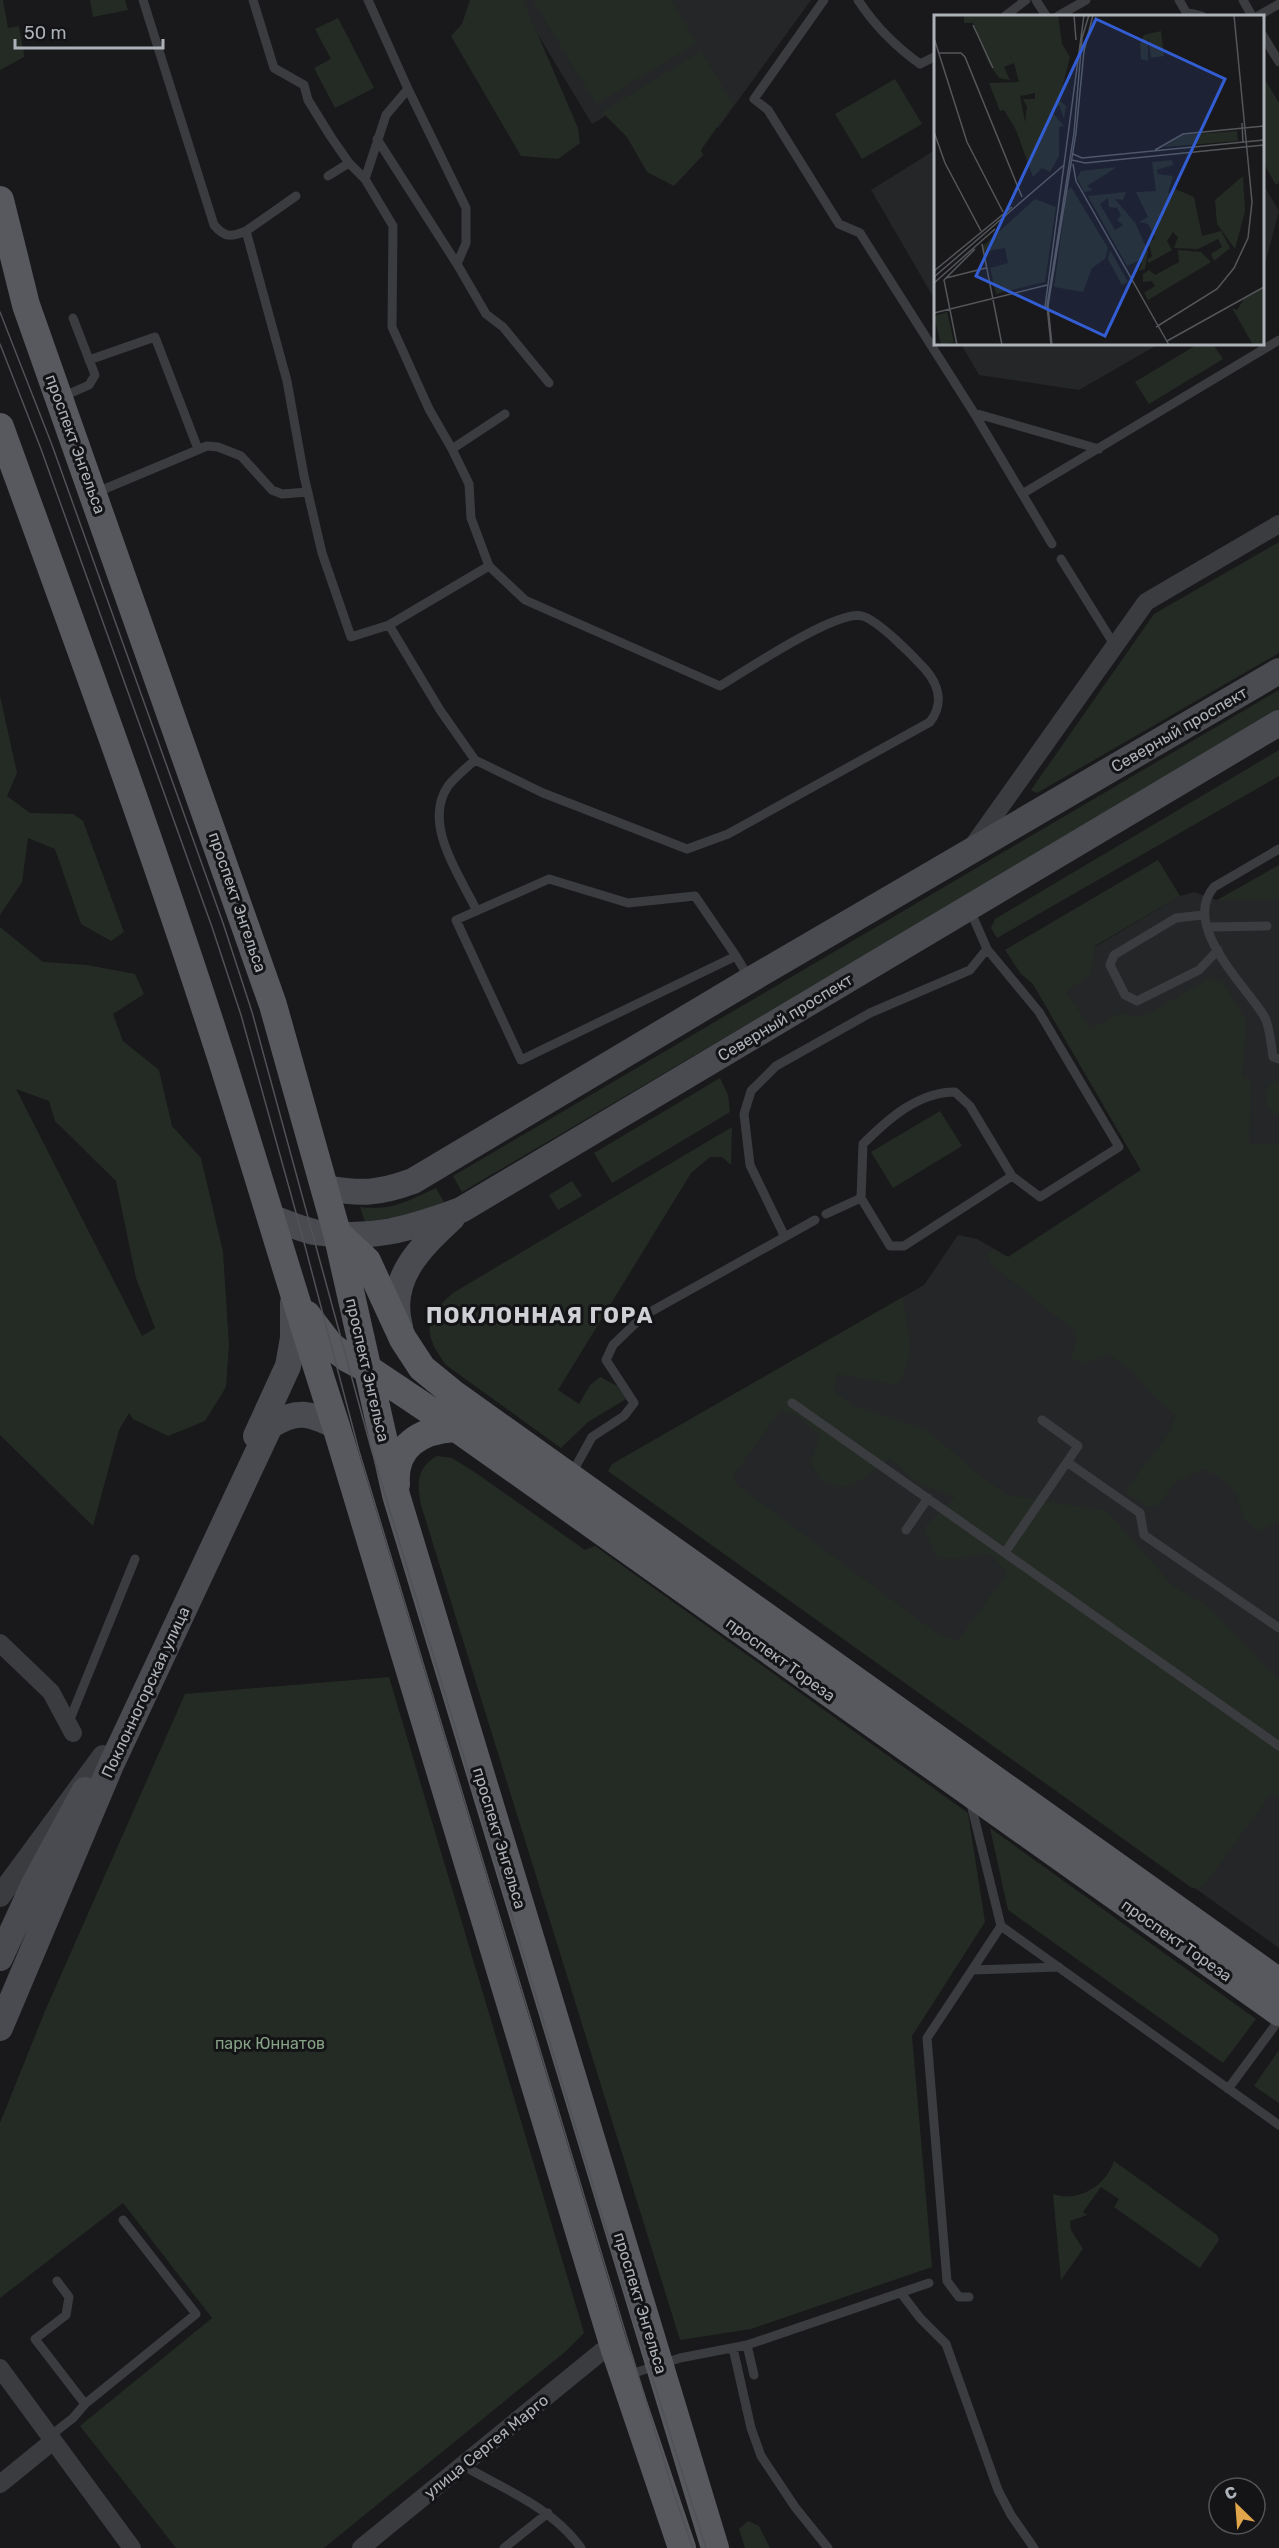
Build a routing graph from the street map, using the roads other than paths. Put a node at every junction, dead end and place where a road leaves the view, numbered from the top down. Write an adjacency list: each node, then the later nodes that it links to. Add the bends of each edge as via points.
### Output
1 (143, 0): 28 (lane, via 214,225 222,235 232,237)
2 (253, 0): 23 (lane, via 274,68 304,85 308,100)
3 (368, 0): 21 (lane)
4 (824, 0): 37 (lane, via 753,99 768,110 840,224 860,233)
5 (858, 0): 19 (lane, via 873,23 906,54 920,64)
6 (1026, 0): 12 (lane)
7 (1036, 0): 13 (lane)
8 (1086, 0): 14 (lane)
9 (1179, 0): 15 (lane, via 1186,12)
10 (1243, 0): 16 (lane)
11 (1279, 4): 17 (lane)
12 (1006, 15)
13 (1045, 15)
14 (1060, 15)
15 (1198, 15)
16 (1251, 15)
17 (1260, 15)
18 (1264, 36): 20 (lane)
19 (934, 57)
20 (1279, 62)
21 (408, 89): 22 (lane, via 386,115); 30 (lane, via 466,208 466,243)
22 (377, 139): 25 (lane); 30 (lane)
23 (349, 163): 24 (lane); 25 (lane)
24 (328, 176)
25 (365, 179): 41 (lane, via 393,226 392,327)
26 (296, 196): 28 (lane)
27 (0, 200): 31 (main road, проспект Энгельса)
28 (246, 231): 43 (lane, via 287,381)
29 (0, 254): 31 (main road)
30 (457, 264): 35 (lane, via 486,314 503,327)
31 (26, 305): 36 (main road, проспект Энгельса)
32 (74, 318): 34 (lane)
33 (1279, 340): 42 (lane)
34 (89, 360): 36 (lane, via 95,375 89,385); 40 (lane, via 155,338)
35 (549, 383)
36 (59, 398): 44 (main road, проспект Энгельса)
37 (974, 413): 42 (lane); 45 (lane)
38 (505, 414): 41 (lane)
39 (0, 427): 72 (main road, via 112,734)
40 (198, 449): 43 (lane, via 219,447 241,456 272,490 282,494); 44 (lane)
41 (452, 449): 49 (lane, via 469,484 471,518)
42 (1099, 449): 45 (lane)
43 (308, 492): 50 (lane, via 322,553 351,637)
44 (93, 494): 68 (main road, проспект Энгельса, via 273,1005)
45 (1022, 494): 47 (lane)
46 (1279, 524): 51 (street, via 1146,602)
47 (1052, 544)
48 (1061, 559): 51 (lane)
49 (489, 566): 50 (lane); 54 (lane, via 525,600 720,686 825,624 861,615 892,637 927,671 938,688 939,704 930,722 728,834 687,849 543,793)
50 (389, 625): 54 (lane)
51 (1115, 646): 56 (street)
52 (1279, 671): 56 (main road, Северный проспект)
53 (1279, 723): 57 (main road, Северный проспект)
54 (475, 760): 58 (lane, via 448,787 438,815 439,833)
55 (1279, 849): 59 (lane, via 1214,887 1206,896)
56 (967, 854): 65 (main road, Северный проспект)
57 (969, 908): 62 (lane); 70 (main road, Северный проспект)
58 (477, 911): 64 (lane, via 549,879 628,903 695,896); 64 (lane, via 456,920 521,1060)
59 (1203, 915): 61 (lane); 63 (lane, via 1176,918 1114,955 1110,965 1125,995 1137,1001 1198,970)
60 (1267, 926): 61 (lane)
61 (1209, 927): 63 (lane)
62 (987, 949): 67 (lane, via 1039,1012 1119,1147 1040,1197); 75 (lane, via 970,970 870,1013 776,1066 751,1091 744,1114 750,1165)
63 (1218, 950): 66 (lane, via 1223,964 1266,1018 1273,1057)
64 (736, 956): 65 (lane)
65 (750, 980): 68 (main road, Северный проспект, via 412,1181 366,1194)
66 (1279, 1059)
67 (1012, 1176): 69 (lane, via 904,1246 890,1246); 69 (lane, via 970,1106 955,1092 937,1092 886,1121 863,1144)
68 (324, 1188): 74 (main road, проспект Энгельса)
69 (861, 1198): 71 (lane)
70 (461, 1210): 74 (main road, Северный проспект, via 394,1232); 77 (main road, via 422,1246 407,1266 398,1290 397,1315)
71 (826, 1214)
72 (270, 1217): 74 (main road, Северный проспект, via 314,1232); 76 (main road)
73 (815, 1220): 75 (lane)
74 (337, 1233): 77 (main road, проспект Тореза, via 367,1261); 78 (main road, проспект Энгельса)
75 (784, 1235): 84 (lane, via 643,1316 612,1345 606,1360 634,1403 624,1416 592,1437)
76 (293, 1296): 78 (main road, проспект Тореза, via 330,1345); 81 (main road); 94 (main road, Поклонногорская улица, via 288,1366)
77 (403, 1340): 84 (main road, проспект Тореза, via 422,1368)
78 (369, 1370): 82 (main road, проспект Тореза); 85 (main road, проспект Энгельса)
79 (792, 1403): 86 (lane)
80 (1042, 1420): 83 (lane, via 1078,1446)
81 (336, 1426): 104 (main road, Поклонногорская улица, via 313,1415 296,1414 270,1426 111,1765); 110 (main road)
82 (455, 1428): 85 (main road, via 434,1429 415,1438 402,1454 395,1473); 95 (main road, проспект Тореза)
83 (1067, 1462): 88 (lane); 90 (lane, via 1140,1513 1144,1535)
84 (569, 1478): 101 (main road, проспект Тореза)
85 (396, 1495): 108 (main road, проспект Энгельса)
86 (928, 1497): 87 (lane); 88 (lane)
87 (906, 1530)
88 (1006, 1551): 93 (lane)
89 (135, 1559): 92 (lane)
90 (1279, 1628)
91 (0, 1643): 92 (street, via 51,1692)
92 (70, 1729)
93 (1279, 1746)
94 (103, 1756): 96 (street); 98 (main road, Поклонногорская улица, via 34,1884)
95 (968, 1793): 97 (lane); 102 (main road, проспект Тореза)
96 (0, 1896)
97 (1001, 1926): 99 (lane); 100 (lane)
98 (0, 1958)
99 (1059, 1967): 100 (lane); 105 (lane)
100 (972, 1971): 113 (lane, via 927,2038 947,2281 959,2297)
101 (1278, 1978)
102 (1279, 2012)
103 (1279, 2020): 105 (lane)
104 (0, 2028)
105 (1228, 2089): 106 (lane)
106 (1279, 2125)
107 (123, 2220): 121 (lane, via 196,2314)
108 (632, 2271): 110 (main road, via 622,2282); 117 (main road, проспект Энгельса)
109 (57, 2281): 121 (lane, via 69,2298 66,2315 35,2339)
110 (595, 2283): 115 (main road)
111 (929, 2283): 112 (lane)
112 (902, 2293): 114 (lane); 133 (lane, via 946,2344 998,2490)
113 (969, 2296)
114 (747, 2345): 116 (lane); 119 (lane)
115 (614, 2347): 120 (main road); 123 (street, улица Сергея Марго, via 601,2352)
116 (733, 2348): 117 (lane); 132 (lane, via 760,2456)
117 (660, 2364): 120 (lane); 131 (main road, проспект Энгельса)
118 (0, 2368): 122 (street)
119 (754, 2375)
120 (624, 2376): 130 (main road)
121 (85, 2404): 122 (lane)
122 (52, 2438): 124 (street); 126 (street)
123 (462, 2465): 125 (lane); 127 (street, улица Сергея Марго)
124 (0, 2484)
125 (548, 2513): 128 (lane); 129 (lane)
126 (132, 2548)
127 (361, 2548)
128 (504, 2548)
129 (581, 2548)
130 (682, 2548)
131 (715, 2548)
132 (828, 2548)
133 (1034, 2548)

